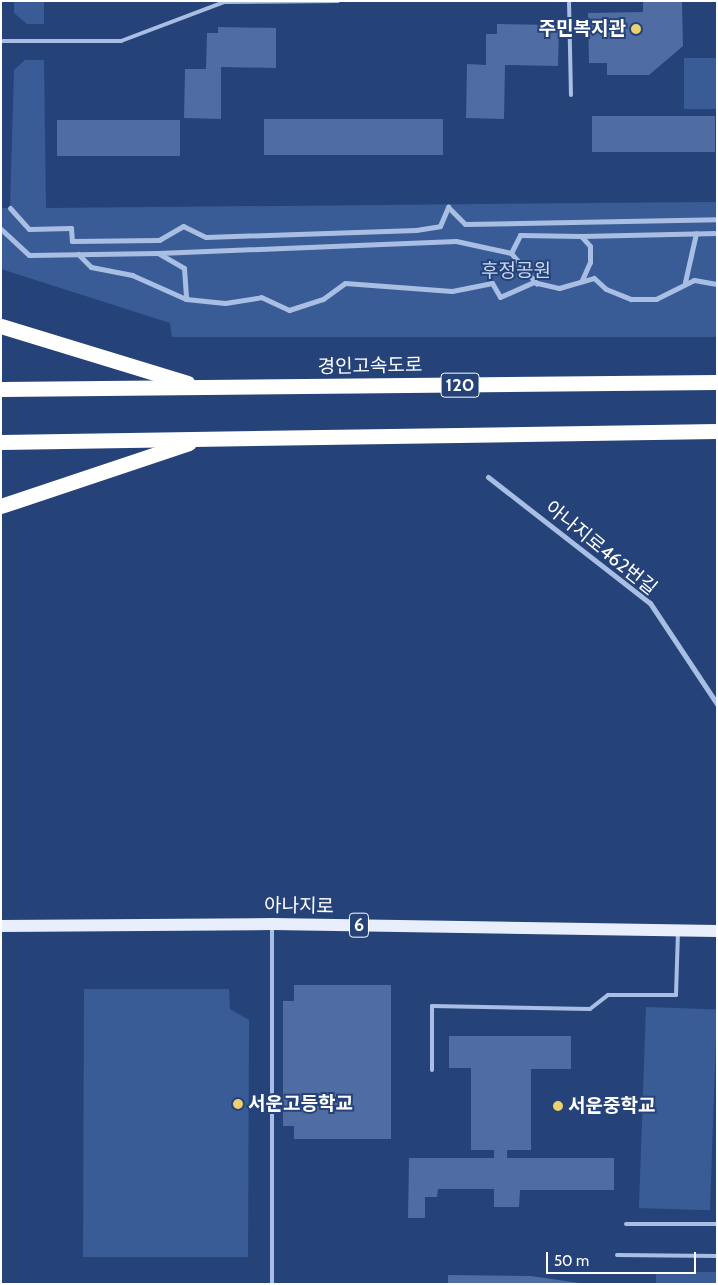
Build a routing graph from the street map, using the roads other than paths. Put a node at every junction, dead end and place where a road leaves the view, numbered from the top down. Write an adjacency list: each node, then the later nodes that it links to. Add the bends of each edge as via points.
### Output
1 (338, 1): 3 (lane, via 224,2 121,41)
2 (569, 1): 4 (lane)
3 (1, 42)
4 (571, 95)
5 (10, 208): 6 (street, via 29,229 72,228 72,240 159,240 183,226 206,236 416,230 440,226 448,207 465,224)
6 (717, 219)
7 (1, 229): 13 (street, via 29,255)
8 (696, 233): 9 (street); 10 (street); 15 (street)
9 (717, 233)
10 (581, 236): 12 (street, via 520,234); 14 (street, via 590,246 590,262)
11 (158, 252): 12 (street, via 456,241); 13 (street); 18 (street, via 184,268)
12 (511, 252): 17 (street)
13 (78, 254): 18 (street, via 91,267 132,274)
14 (582, 280): 15 (street, via 594,278 606,289 631,299 656,299); 17 (street, via 559,288)
15 (685, 282): 16 (street)
16 (717, 284)
17 (539, 286): 18 (street, via 533,282 500,297 492,283 452,291 345,283 323,299 289,310 261,297 226,303)
18 (186, 299)
19 (1, 326): 21 (highway, 경인고속도로 / 120)
20 (717, 382): 21 (highway, 경인고속도로 / 120)
21 (203, 388): 22 (highway, 경인고속도로 / 120)
22 (1, 389)
23 (717, 430): 24 (highway)
24 (204, 438): 25 (highway); 27 (highway)
25 (1, 442)
26 (488, 477): 28 (street, 아나지로462번길, via 650,603)
27 (1, 506)
28 (717, 704)
29 (272, 924): 30 (main road, 아나지로 / 6); 31 (main road, 아나지로 / 6); 38 (lane)
30 (1, 926)
31 (678, 931): 32 (main road, 아나지로 / 6); 33 (lane, via 676,995 608,995 590,1009 432,1006)
32 (717, 931)
33 (432, 1070)
34 (626, 1224): 35 (lane)
35 (717, 1224)
36 (617, 1255): 37 (lane)
37 (717, 1256)
38 (272, 1284)

